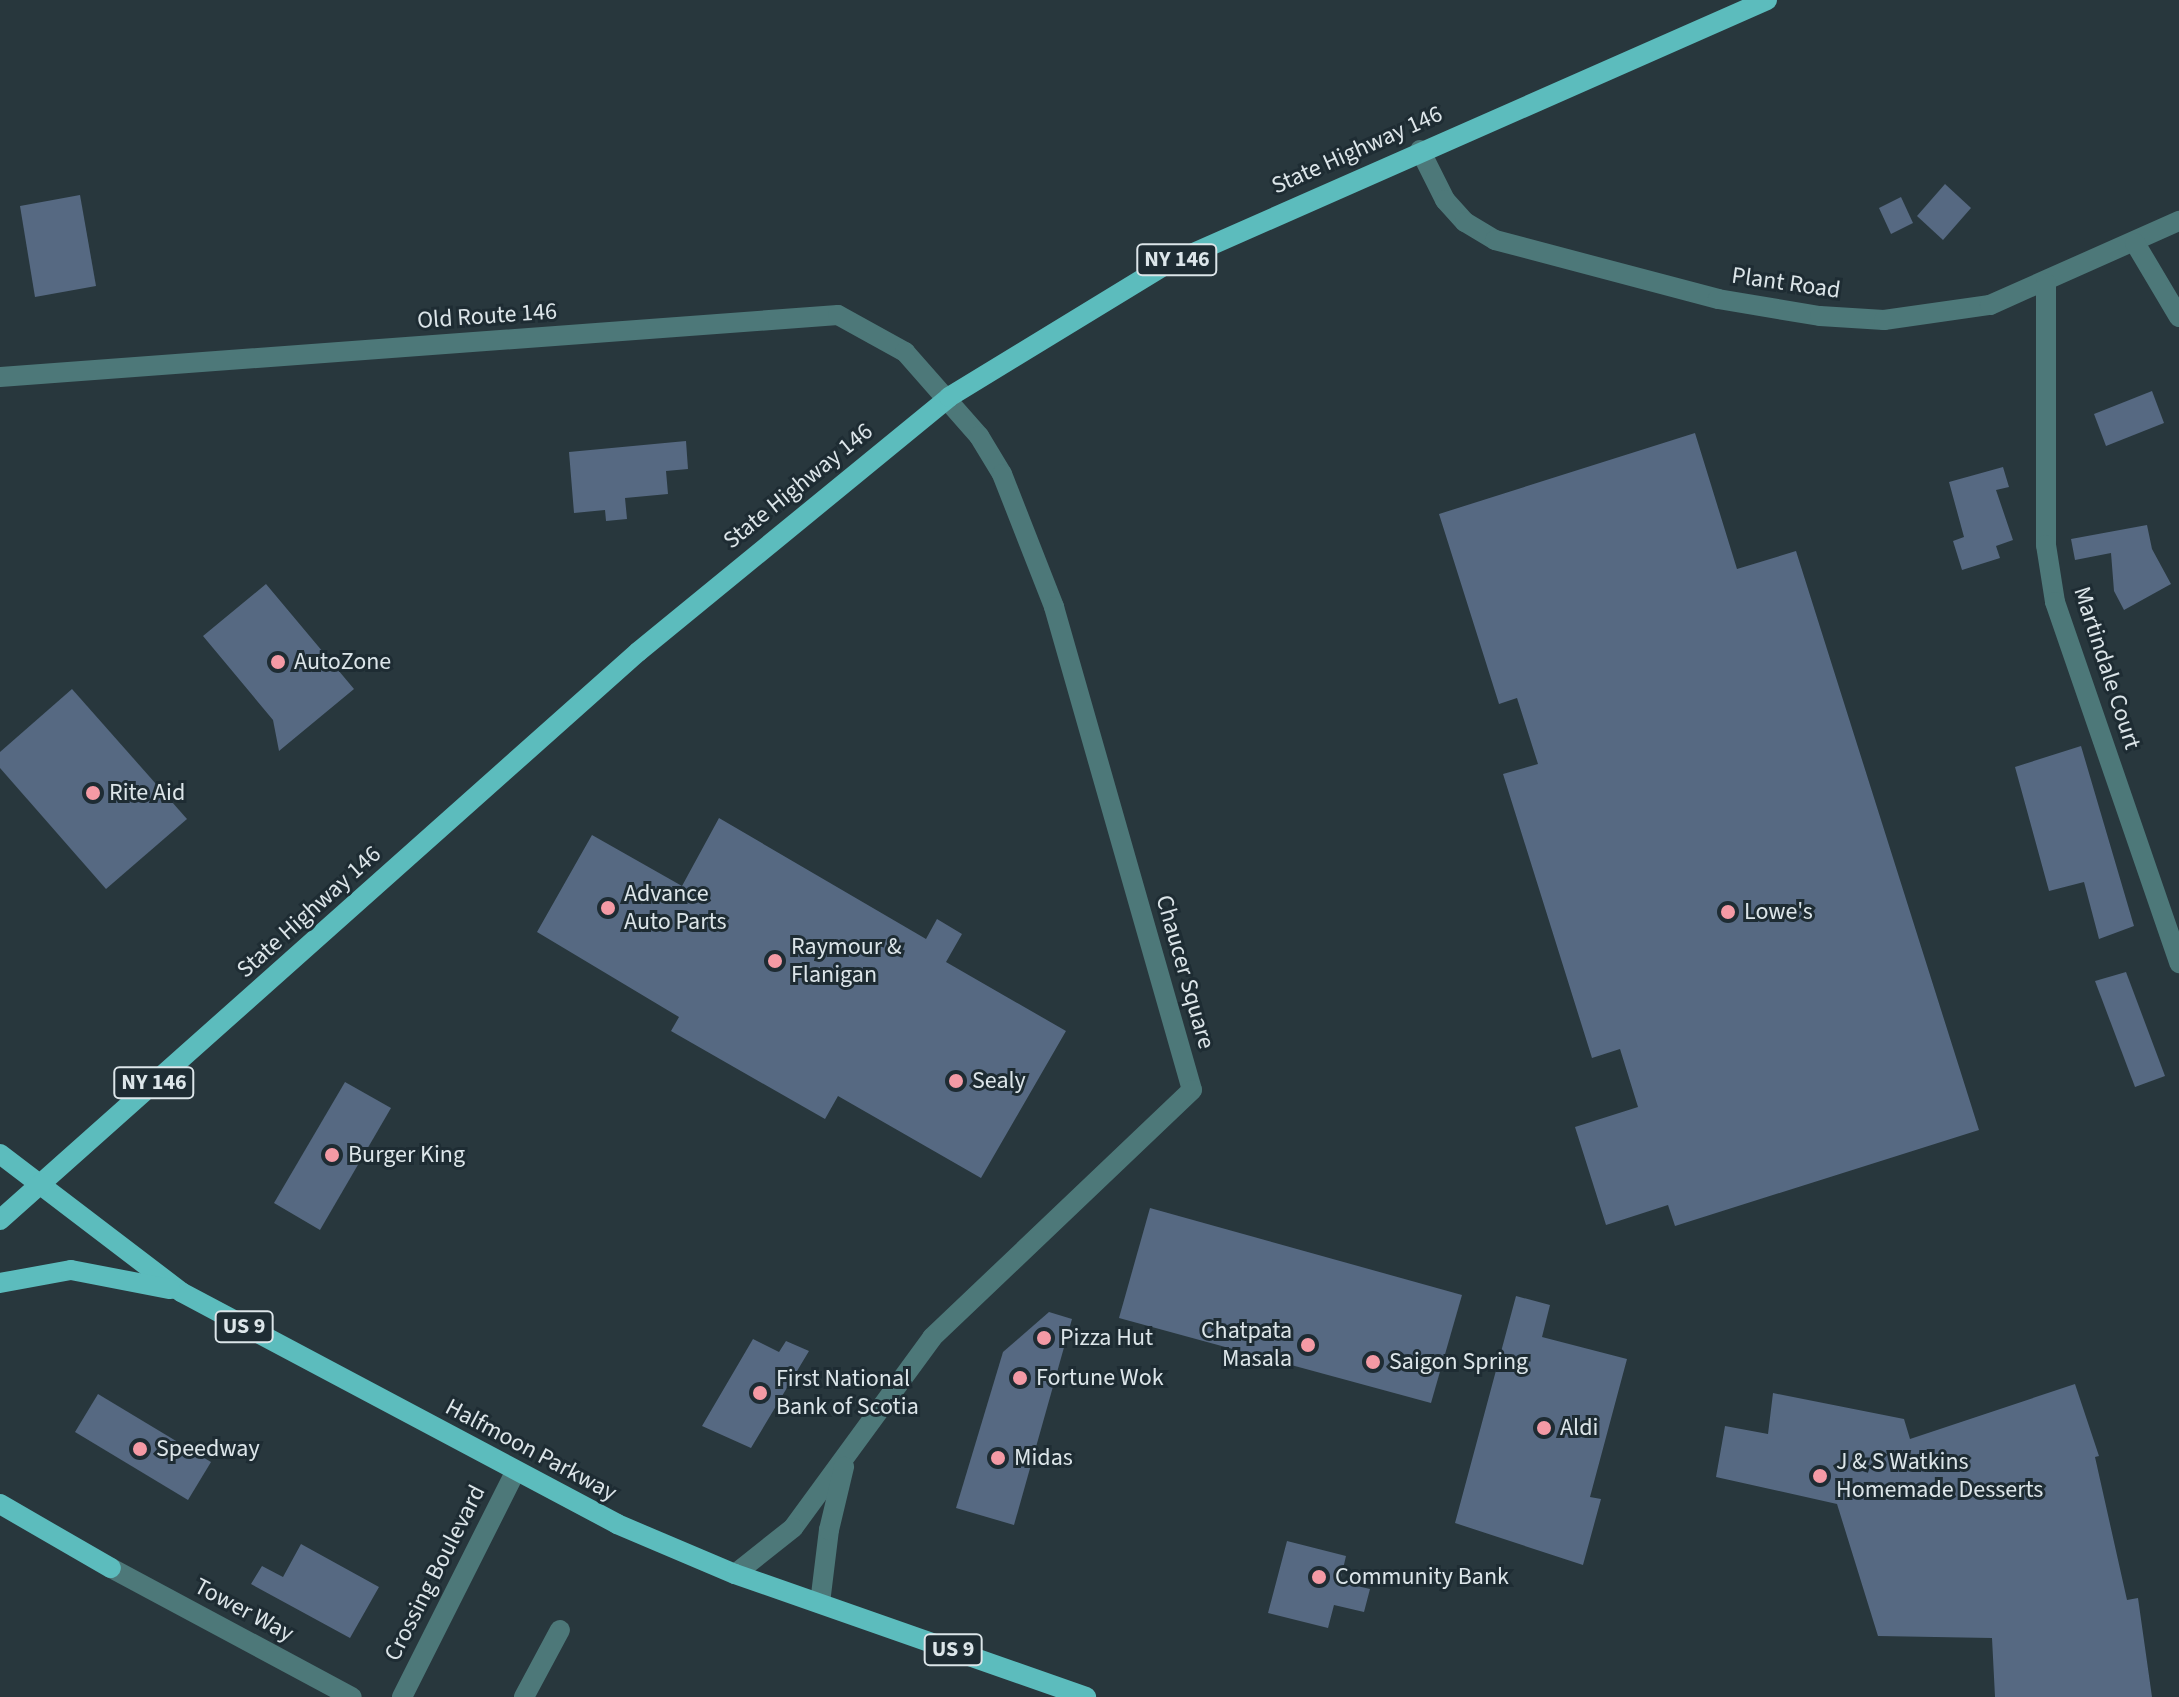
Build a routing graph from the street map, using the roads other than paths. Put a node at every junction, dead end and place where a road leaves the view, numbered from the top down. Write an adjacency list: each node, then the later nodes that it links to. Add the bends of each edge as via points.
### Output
1 (1767, 0): 2 (main road, State Highway 146 / NY 146)
2 (1420, 150): 5 (street, Plant Road, via 1445,200 1465,222 1495,240 1718,299 1820,316 1884,320 1990,305); 8 (main road, State Highway 146 / NY 146, via 1164,266)
3 (2179, 221): 4 (street, Plant Road)
4 (2135, 243): 5 (street, Plant Road); 6 (street)
5 (2046, 283): 9 (street, Martindale Court, via 2046,545 2055,602)
6 (2179, 317)
7 (0, 377): 8 (street, Old Route 146, via 817,314 838,315 869,328 905,352)
8 (949, 397): 11 (main road, State Highway 146 / NY 146, via 638,652); 15 (street, Chaucer Square, via 1002,474 1054,607 1192,1090 932,1338)
9 (2179, 963)
10 (0, 1154): 11 (main road, Halfmoon Parkway / US 9)
11 (39, 1183): 12 (main road, State Highway 146 / NY 146); 14 (main road, Halfmoon Parkway / US 9)
12 (0, 1220)
13 (0, 1283): 14 (main road, via 71,1270)
14 (181, 1292): 16 (main road, Halfmoon Parkway / US 9)
15 (846, 1459): 19 (street, Chaucer Square, via 793,1528); 20 (street, Chaucer Square, via 829,1530)
16 (515, 1472): 19 (main road, Halfmoon Parkway / US 9, via 617,1524); 23 (street, Crossing Boulevard)
17 (0, 1504): 18 (main road)
18 (111, 1568): 22 (street, Tower Way)
19 (735, 1574): 20 (main road, Halfmoon Parkway / US 9)
20 (820, 1603): 25 (main road, Halfmoon Parkway / US 9)
21 (560, 1630): 24 (street)
22 (352, 1697)
23 (402, 1697)
24 (524, 1697)
25 (1086, 1697)

